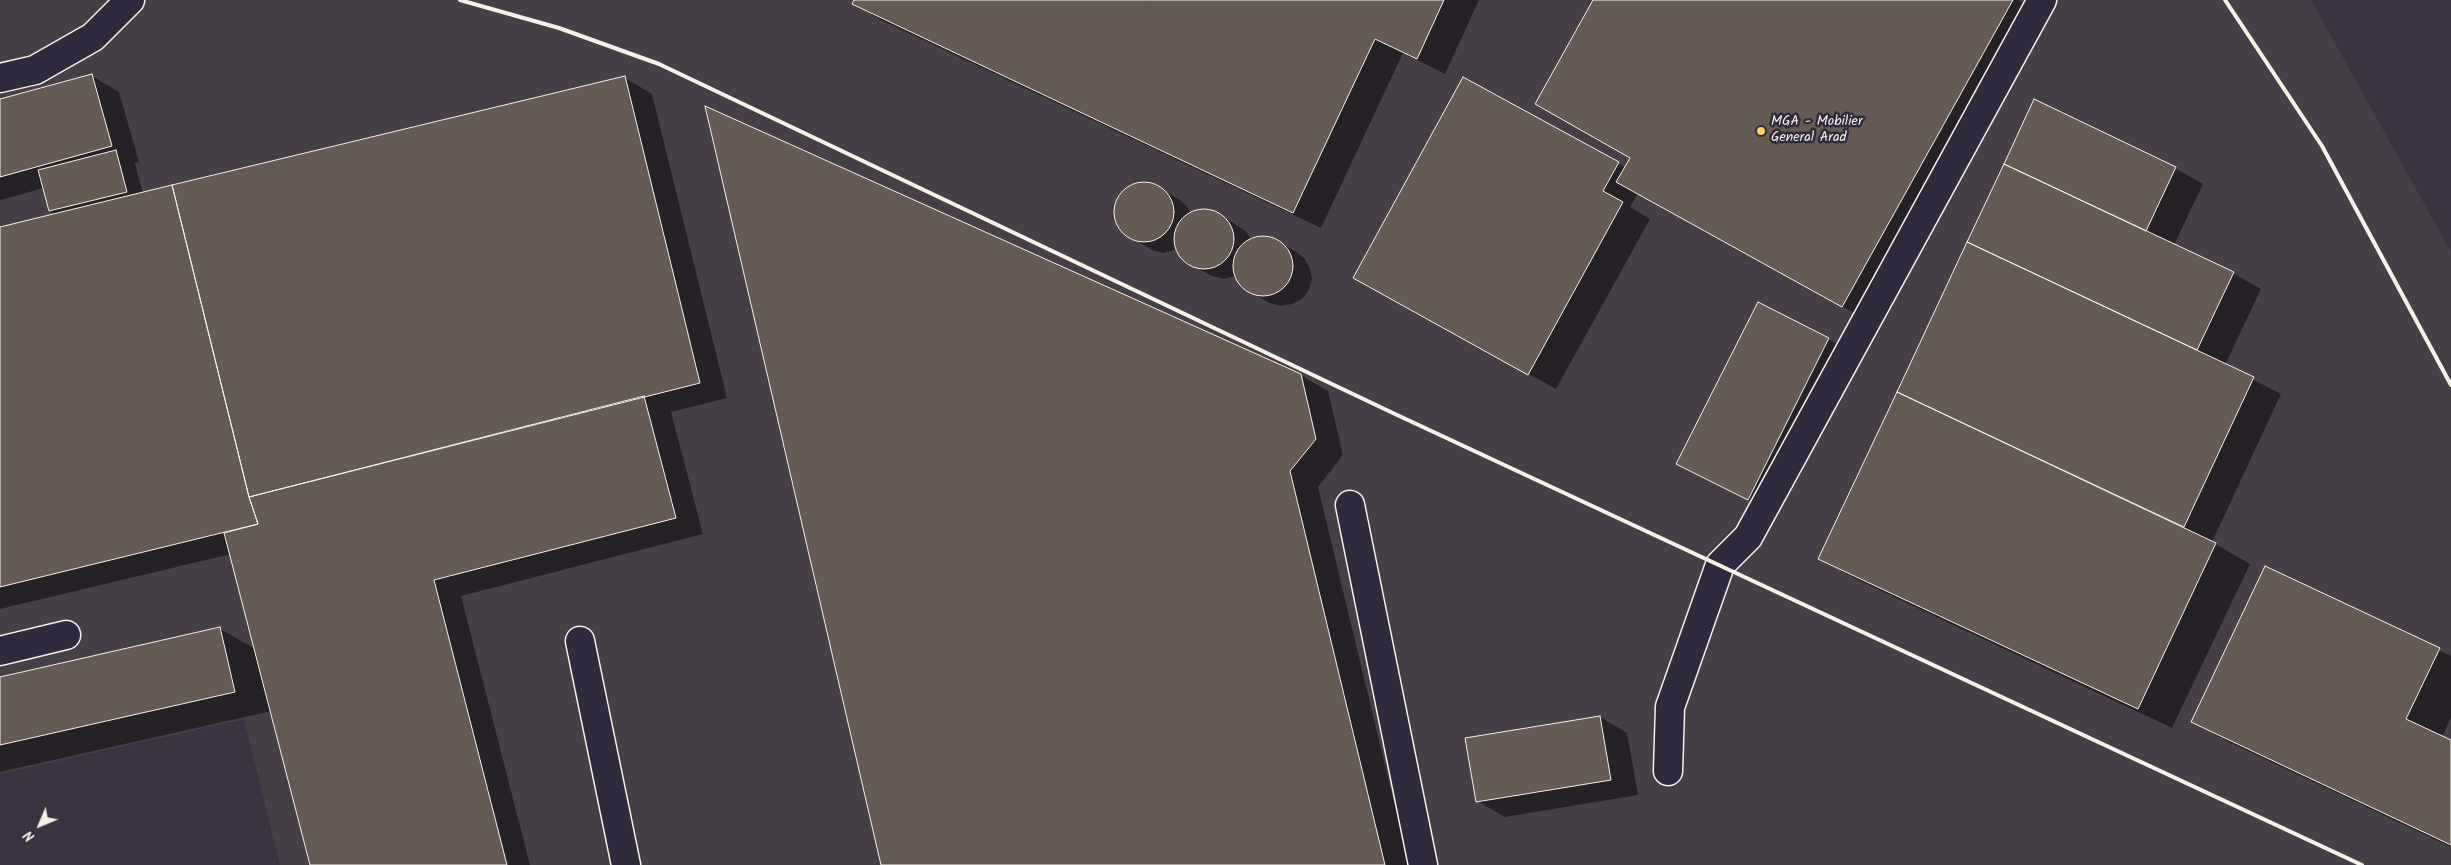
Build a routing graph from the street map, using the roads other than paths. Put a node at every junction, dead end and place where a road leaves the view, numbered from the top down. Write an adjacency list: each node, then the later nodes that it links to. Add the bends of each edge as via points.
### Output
1 (130, 0): 3 (lane, via 93,37 34,70)
2 (2042, 0): 8 (lane, via 1748,537 1720,565 1670,707)
3 (0, 78)
4 (1350, 505): 10 (lane)
5 (66, 636): 7 (lane)
6 (580, 641): 9 (lane)
7 (0, 651)
8 (1668, 771)
9 (626, 865)
10 (1423, 865)

